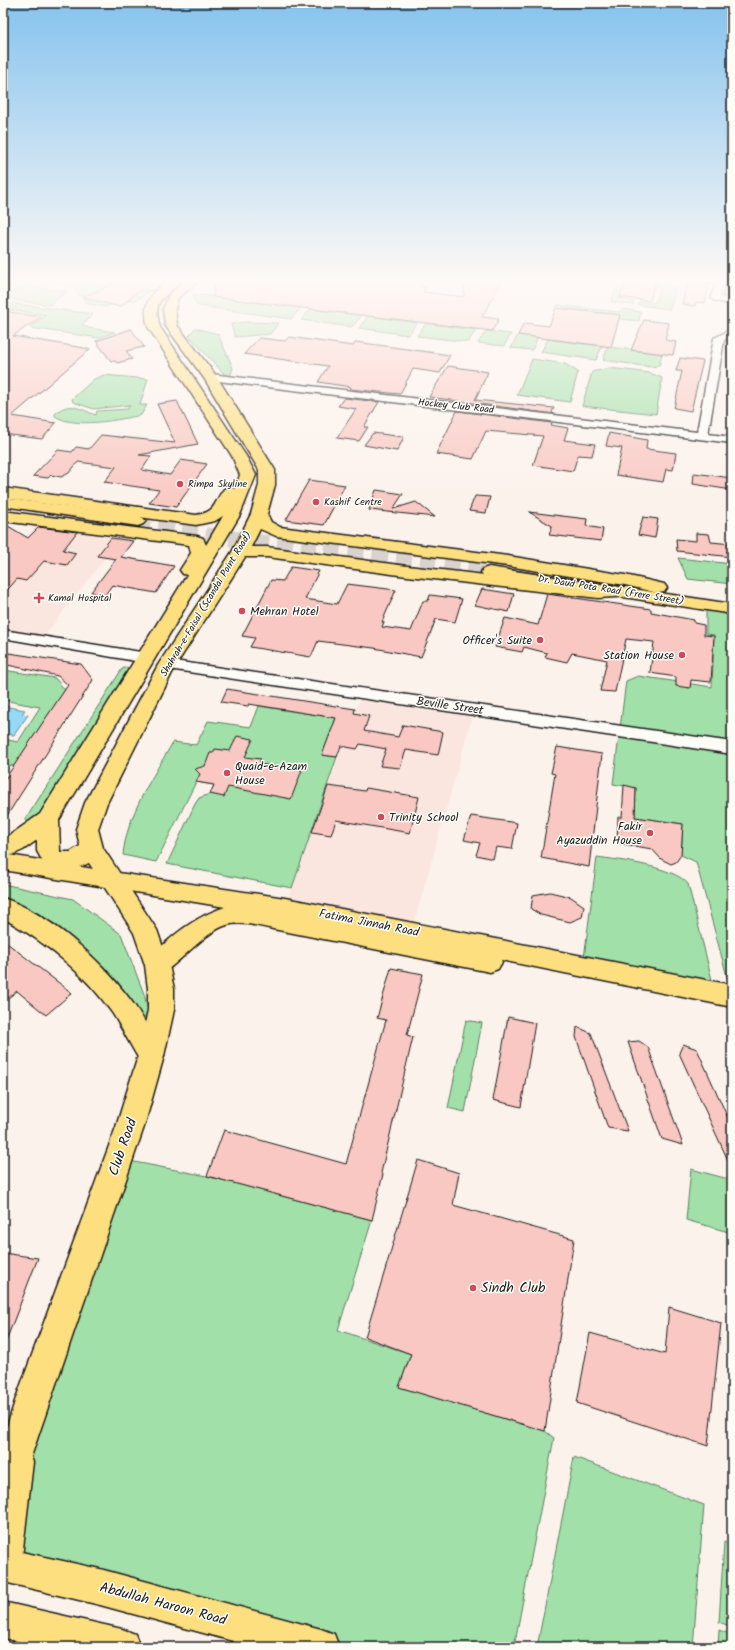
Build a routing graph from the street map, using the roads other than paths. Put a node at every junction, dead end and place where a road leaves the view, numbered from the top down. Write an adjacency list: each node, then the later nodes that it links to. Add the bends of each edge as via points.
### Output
1 (173, 356): 7 (highway, Shahrah-e-Faisal (Scandal Point Road))
2 (194, 356): 4 (highway, Shahrah-e-Faisal (Scandal Point Road))
3 (716, 356): 5 (street)
4 (210, 377): 5 (street, Hockey Club Road); 11 (highway, Shahrah-e-Faisal (Scandal Point Road), via 267,470 267,485)
5 (702, 436): 6 (street, Hockey Club Road)
6 (732, 440)
7 (239, 456): 13 (highway, via 224,507); 19 (highway, Shahrah-e-Faisal (Scandal Point Road), via 248,475 234,510)
8 (3, 493): 13 (highway, via 196,520)
9 (3, 502): 10 (main road, via 136,524)
10 (3, 509)
11 (259, 514): 15 (highway, Shahrah-e-Faisal (Scandal Point Road)); 16 (highway, via 264,525 276,531 508,561 625,580)
12 (3, 516): 14 (highway)
13 (214, 516): 14 (highway, via 217,523 215,532 207,539)
14 (197, 541): 19 (highway, via 199,553 187,574)
15 (240, 552): 17 (highway, via 267,552 598,593); 23 (highway, Shahrah-e-Faisal (Scandal Point Road))
16 (658, 588): 17 (main road, Dr. Daud Pota Road (Frere Street), via 490,568); 18 (main road, Dr. Daud Pota Road (Frere Street))
17 (626, 592): 20 (main road, Dr. Daud Pota Road (Frere Street))
18 (732, 599)
19 (178, 605): 22 (highway, Shahrah-e-Faisal (Scandal Point Road))
20 (732, 609)
21 (3, 634): 22 (street)
22 (147, 658): 25 (highway, Shahrah-e-Faisal (Scandal Point Road))
23 (167, 665): 24 (street, Beville Street); 27 (highway, Shahrah-e-Faisal (Scandal Point Road), via 96,803 87,830)
24 (732, 748)
25 (48, 820): 26 (highway); 27 (highway, via 48,851 52,858 68,863)
26 (3, 850)
27 (92, 850): 29 (highway, Club Road)
28 (3, 862): 29 (main road, Fatima Jinnah Road)
29 (112, 881): 31 (highway, Club Road, via 146,930); 32 (main road, Fatima Jinnah Road, via 293,908)
30 (3, 907): 34 (main road, via 40,928 86,965 121,1006)
31 (157, 966): 33 (main road, Fatima Jinnah Road, via 188,937 207,924 226,915 246,916); 34 (highway, Club Road, via 161,1010)
32 (732, 996)
33 (732, 1010)
34 (150, 1056): 35 (highway, Club Road, via 130,1127)
35 (17, 1449): 36 (highway); 37 (highway)
36 (3, 1481)
37 (3, 1565): 39 (main road, Abdullah Haroon Road, via 100,1587)
38 (3, 1620): 40 (main road)
39 (252, 1638): 41 (main road, Abdullah Haroon Road)
40 (122, 1647)
41 (321, 1647)

